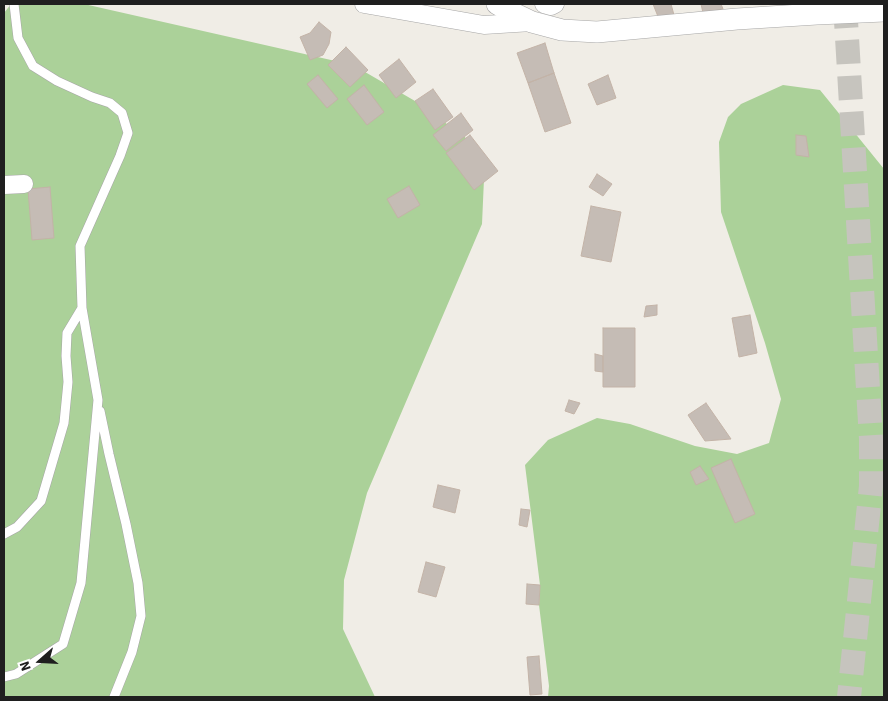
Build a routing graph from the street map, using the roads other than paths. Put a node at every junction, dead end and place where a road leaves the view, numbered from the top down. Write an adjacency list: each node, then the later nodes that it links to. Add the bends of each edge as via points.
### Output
1 (14, 4): 9 (lane, via 18,38 32,66 57,81 110,103 122,113 128,134 80,246)
2 (364, 4): 5 (street, via 484,25)
3 (544, 4): 4 (street)
4 (556, 4)
5 (515, 10): 6 (street, via 562,30 597,32 737,19)
6 (884, 11)
7 (24, 184): 8 (street)
8 (4, 185)
9 (82, 308): 10 (lane); 11 (lane, via 68,333 64,422 41,501 17,527)
10 (98, 400): 12 (lane, via 81,582 63,644 16,674); 13 (lane, via 128,532 141,616 132,652)
11 (4, 534)
12 (4, 677)
13 (114, 697)

